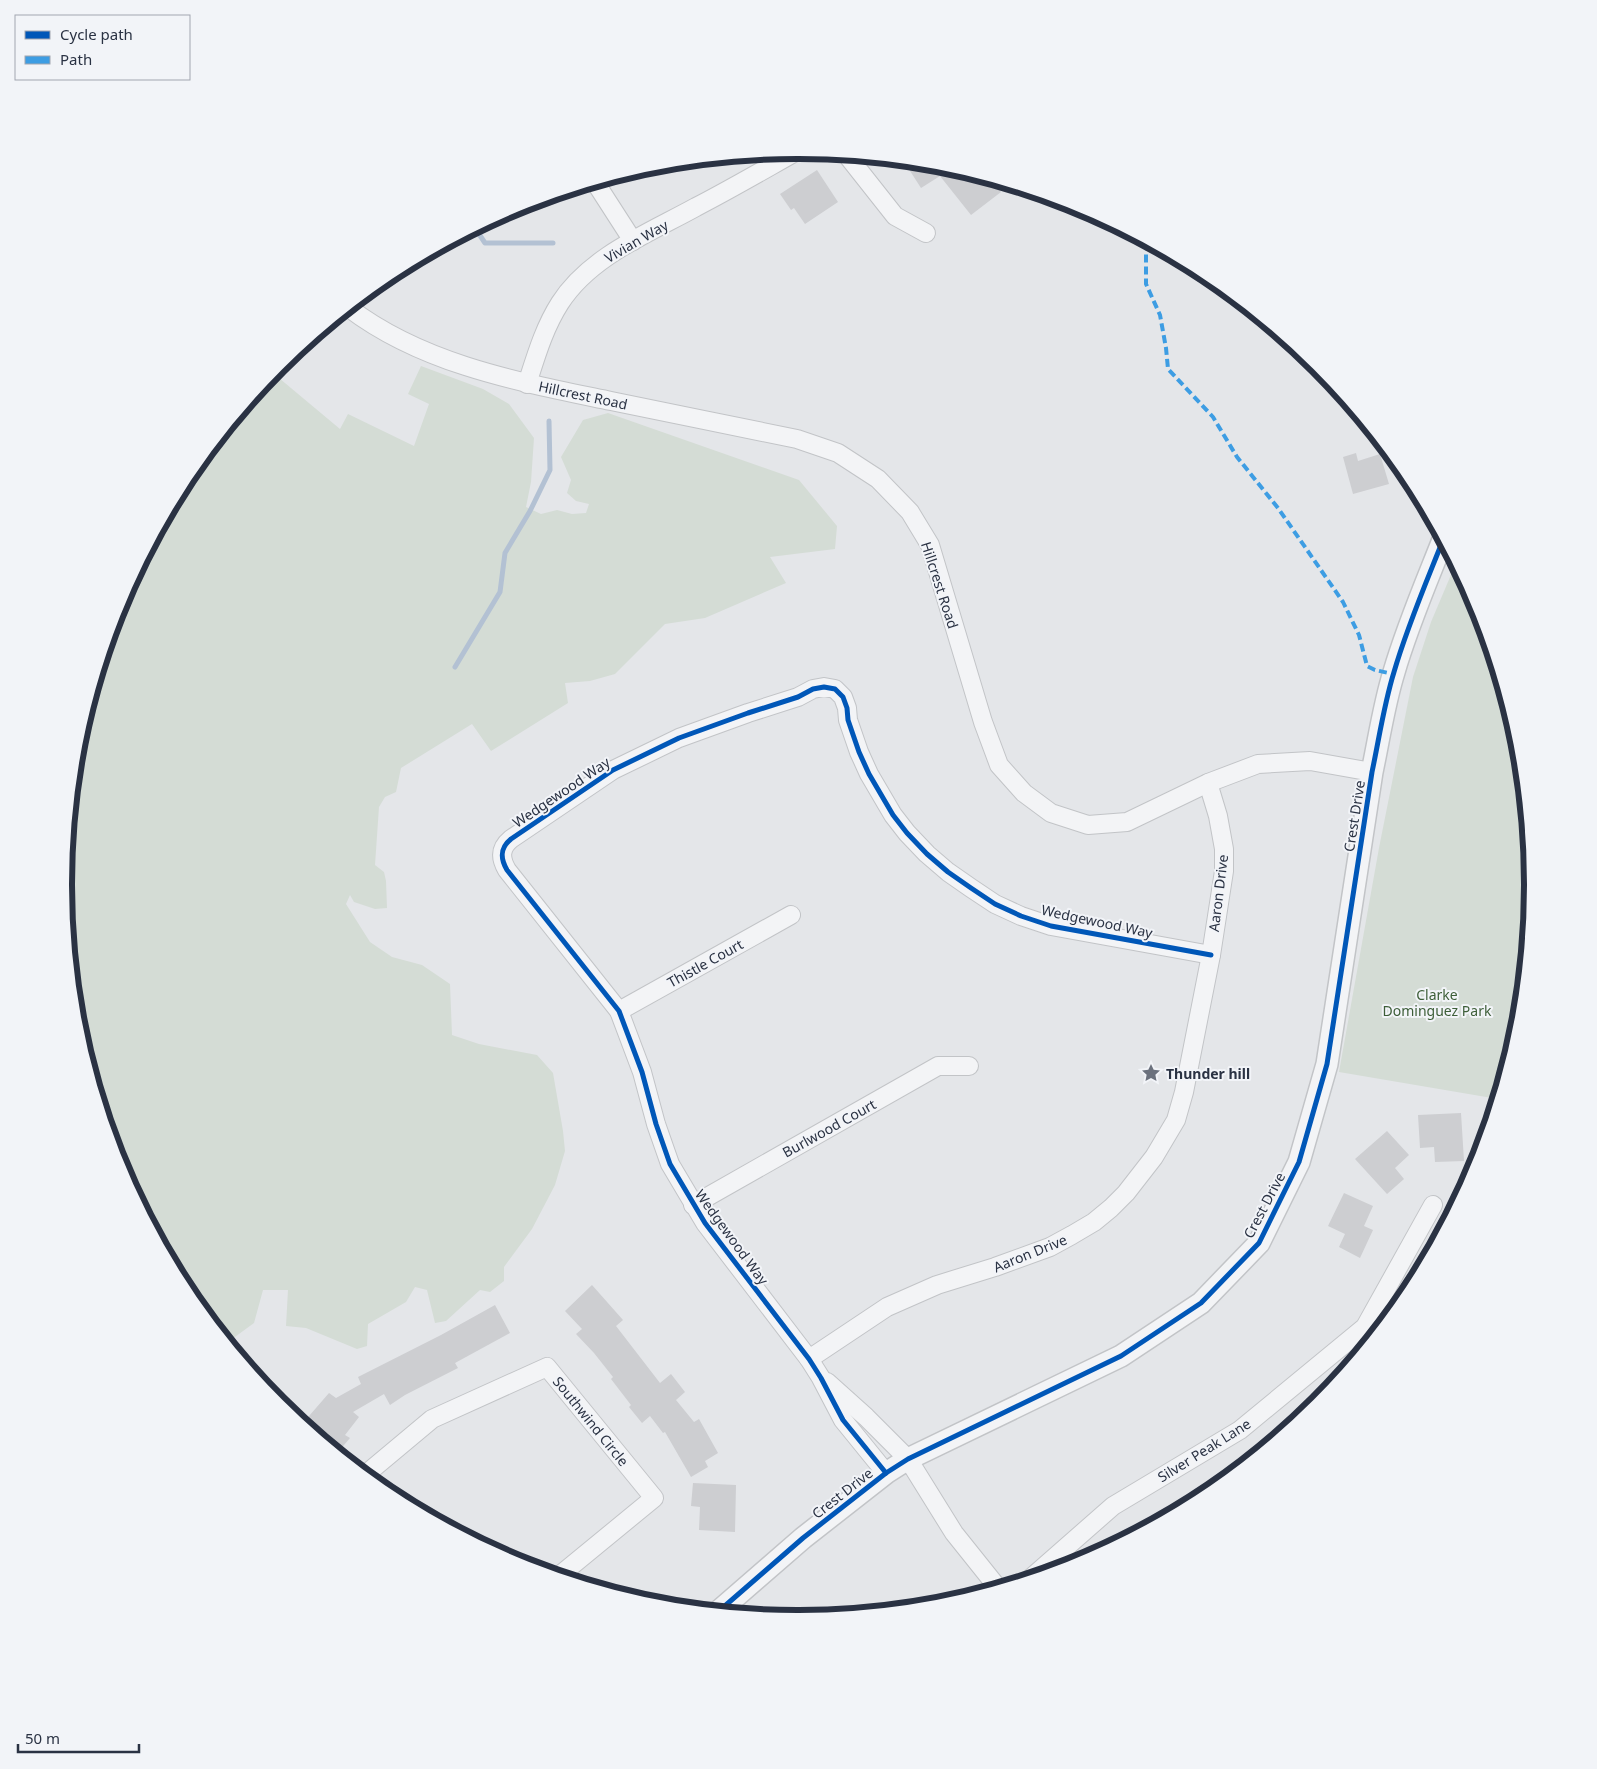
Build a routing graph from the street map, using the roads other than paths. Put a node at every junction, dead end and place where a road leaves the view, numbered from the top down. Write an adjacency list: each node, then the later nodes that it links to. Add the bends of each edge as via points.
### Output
1 (782, 159): 5 (street, Vivian Way)
2 (851, 161): 4 (street, via 895,216)
3 (599, 187): 5 (street)
4 (926, 233)
5 (633, 241): 7 (street, Vivian Way, via 589,270 561,302 547,325)
6 (354, 311): 7 (street, Hillcrest Road, via 373,325 430,353)
7 (527, 384): 10 (street, Hillcrest Road, via 797,439 838,453 878,478 910,512 930,545 999,765 1024,793 1051,813 1088,825 1127,822)
8 (1441, 546): 9 (street, Crest Drive, via 1408,626 1393,674)
9 (1372, 772): 10 (street, Hillcrest Road, via 1302,761 1258,764); 23 (street, Crest Drive, via 1327,1064 1299,1162 1259,1243 1201,1303 1121,1356)
10 (1208, 783): 12 (street, Aaron Drive, via 1224,849 1224,870)
11 (791, 915): 13 (street, Thistle Court)
12 (1211, 954): 13 (street, Wedgewood Way, via 1051,926 995,904 971,888 927,854 893,815 859,752 843,697 835,689 824,687 679,738 613,770 511,839 504,848 502,859 507,870); 19 (street, Aaron Drive, via 1191,1063 1176,1120 1146,1169 1111,1208 1050,1248 937,1285 887,1306)
13 (619, 1011): 15 (street, Wedgewood Way, via 642,1072 670,1164)
14 (969, 1066): 15 (street, Burlwood Court, via 938,1066)
15 (693, 1205): 19 (street, Wedgewood Way)
16 (1433, 1205): 17 (street)
17 (1371, 1329)
18 (1368, 1334): 26 (street, Silver Peak Lane, via 1240,1430 1113,1506)
19 (809, 1359): 20 (street, Wedgewood Way)
20 (821, 1378): 21 (street, Wedgewood Way); 22 (street, Wedgewood Way)
21 (858, 1409): 22 (street); 23 (street, Wedgewood Way)
22 (843, 1420): 25 (street, Wedgewood Way)
23 (908, 1459): 25 (street, Crest Drive); 28 (street, via 954,1533)
24 (371, 1471): 27 (street, Southwind Circle, via 432,1419 547,1367 654,1498)
25 (886, 1473): 29 (street, Crest Drive, via 803,1538)
26 (1042, 1568)
27 (564, 1572)
28 (994, 1583)
29 (725, 1606)

